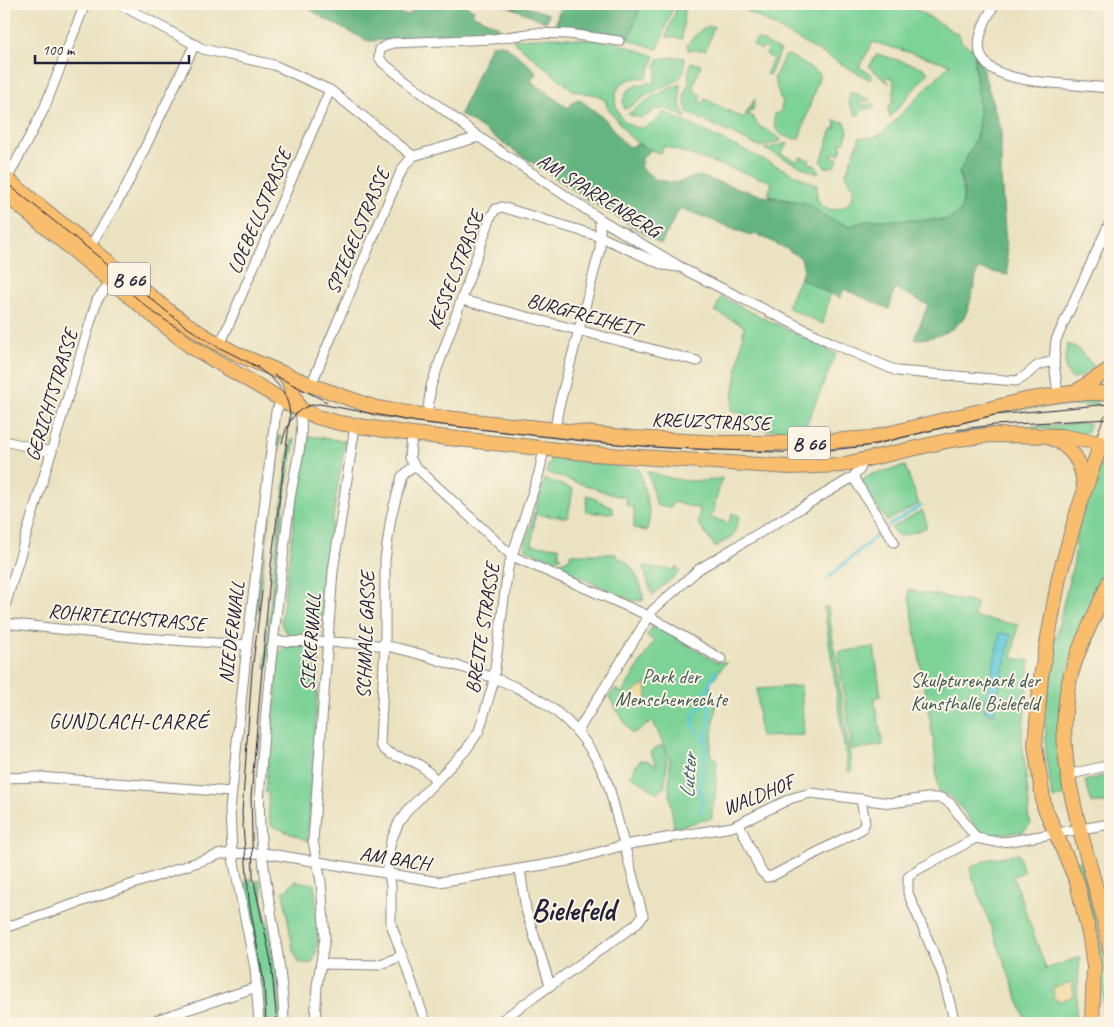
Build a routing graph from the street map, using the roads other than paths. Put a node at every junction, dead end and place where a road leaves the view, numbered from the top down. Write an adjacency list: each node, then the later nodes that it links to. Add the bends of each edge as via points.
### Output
1 (85, 4): 10 (street, via 44,109)
2 (119, 4): 5 (street)
3 (995, 4): 6 (street, via 980,42 989,68 1016,80)
4 (619, 41): 8 (street, AM SPARRENBERG, via 534,33 492,39 392,43 380,49 383,63)
5 (195, 44): 7 (street, via 203,49 274,65); 14 (street, via 125,189)
6 (1110, 88)
7 (330, 90): 9 (street); 19 (street, LOEBELLSTRASSE)
8 (479, 137): 9 (street, SPIEGELSTRASSE); 11 (street, AM SPARRENBERG)
9 (413, 156): 25 (street, SPIEGELSTRASSE, via 402,170)
10 (5, 183): 14 (main road, B 66); 16 (main road, B 66)
11 (600, 219): 13 (street); 15 (street, AM SPARRENBERG)
12 (1110, 222): 21 (street, via 1056,340)
13 (601, 238): 15 (street, KESSELSTRASSE, via 664,265); 17 (street, KESSELSTRASSE, via 502,207 491,216); 18 (street)
14 (90, 247): 19 (main road, B 66, via 171,313)
15 (682, 268): 21 (street, AM SPARRENBERG, via 825,340 897,371 1016,381 1038,364)
16 (112, 280): 24 (main road, B 66, via 190,346); 43 (street, GERICHTSTRASSE, via 97,300)
17 (462, 300): 18 (street, BURGFREIHEIT); 31 (street, KESSELSTRASSE, via 431,386)
18 (579, 332): 20 (street, BURGFREIHEIT); 36 (street)
19 (220, 345): 23 (main road, B 66)
20 (697, 361)
21 (1054, 362): 28 (street)
22 (1110, 369): 28 (main road, B 66, via 1083,388)
23 (286, 374): 25 (main road, B 66); 26 (main road)
24 (251, 380): 29 (main road, B 66); 32 (street, NIEDERWALL, via 268,395)
25 (312, 386): 26 (main road); 30 (main road); 31 (main road, KREUZSTRASSE / B 66, via 368,407)
26 (295, 391): 29 (main road); 30 (main road)
27 (1110, 393): 28 (main road, KREUZSTRASSE / B 66)
28 (1065, 394): 36 (main road, KREUZSTRASSE / B 66, via 985,408 888,434 847,441 722,443)
29 (282, 400): 30 (main road, B 66); 32 (street, NIEDERWALL)
30 (300, 410): 34 (main road, B 66); 38 (street)
31 (427, 416): 36 (main road, KREUZSTRASSE / B 66)
32 (276, 417): 56 (street, NIEDERWALL)
33 (1110, 420): 41 (main road)
34 (329, 421): 35 (main road, KREUZSTRASSE / B 66); 38 (street, via 312,424)
35 (355, 426): 37 (main road, KREUZSTRASSE / B 66); 55 (street, SIEKERWALL, via 335,557)
36 (555, 431)
37 (412, 434): 42 (main road, KREUZSTRASSE / B 66); 45 (street, via 410,458)
38 (302, 435): 54 (street, via 290,495)
39 (1040, 435): 41 (main road, KREUZSTRASSE / B 66); 44 (main road, KREUZSTRASSE / B 66, via 973,436); 47 (main road, B 66, via 1071,451 1082,471)
40 (4, 441): 43 (street)
41 (1106, 444): 47 (main road, B 66)
42 (544, 448): 44 (main road, KREUZSTRASSE / B 66, via 785,467 820,467); 49 (street, BREITE STRASSE)
43 (52, 452): 51 (street, GERICHTSTRASSE)
44 (863, 460): 46 (street)
45 (414, 465): 49 (street); 57 (street, SCHMALE GASSE, via 402,476 389,529 385,560)
46 (854, 477): 48 (street); 52 (street, via 699,569)
47 (1084, 490): 70 (main road, B 66, via 1059,577 1037,708 1037,772 1044,806)
48 (894, 542)
49 (512, 556): 52 (street); 59 (street, BREITE STRASSE)
50 (1110, 580): 62 (main road, via 1068,686 1064,734)
51 (4, 609)
52 (649, 616): 58 (street); 60 (street)
53 (4, 623): 56 (street, ROHRTEICHSTRASSE)
54 (274, 641): 55 (street); 74 (street, via 260,785)
55 (327, 643): 57 (street); 75 (street, SIEKERWALL, via 313,841)
56 (247, 645): 65 (street, NIEDERWALL)
57 (385, 646): 59 (street); 64 (street, SCHMALE GASSE, via 382,748 417,763)
58 (721, 659)
59 (494, 677): 60 (street, via 539,698); 64 (street, BREITE STRASSE, via 479,731 466,750)
60 (577, 732): 72 (street, via 605,775)
61 (1110, 765): 62 (street)
62 (1067, 775): 69 (main road)
63 (4, 778): 65 (street, via 39,777)
64 (436, 780): 77 (street, BREITE STRASSE, via 399,822 391,841)
65 (231, 792): 73 (street, NIEDERWALL)
66 (861, 799): 67 (street, WALDHOF, via 805,794); 67 (street, via 865,823 862,829 772,876 767,877 761,871); 71 (street, WALDHOF, via 892,803 942,798 951,804)
67 (739, 824): 72 (street, WALDHOF)
68 (1110, 824): 69 (street)
69 (1080, 828): 70 (street); 79 (main road, via 1100,898)
70 (1056, 832): 71 (street, via 997,842); 91 (main road, B 66, via 1077,882 1090,938 1094,967)
71 (976, 838): 90 (street, via 916,870 906,884 942,973)
72 (624, 845): 76 (street, AM BACH, via 577,859); 82 (street, via 644,910 642,919)
73 (232, 853): 74 (street); 78 (street); 83 (street, NIEDERWALL)
74 (264, 853): 75 (street, AM BACH); 86 (street, via 279,950)
75 (317, 862): 77 (street, AM BACH); 81 (street, via 324,917)
76 (520, 869): 77 (street, AM BACH, via 439,882); 82 (street, via 526,910)
77 (389, 874): 80 (street, BREITE STRASSE, via 391,924)
78 (4, 928)
79 (1110, 950)
80 (402, 956): 81 (street, via 378,965); 88 (street, BREITE STRASSE)
81 (321, 964): 87 (street)
82 (550, 984): 89 (street)
83 (257, 987): 84 (street); 85 (street, NIEDERWALL)
84 (147, 1023)
85 (259, 1023)
86 (284, 1023)
87 (315, 1023)
88 (426, 1023)
89 (498, 1023)
90 (956, 1023)
91 (1092, 1023)

